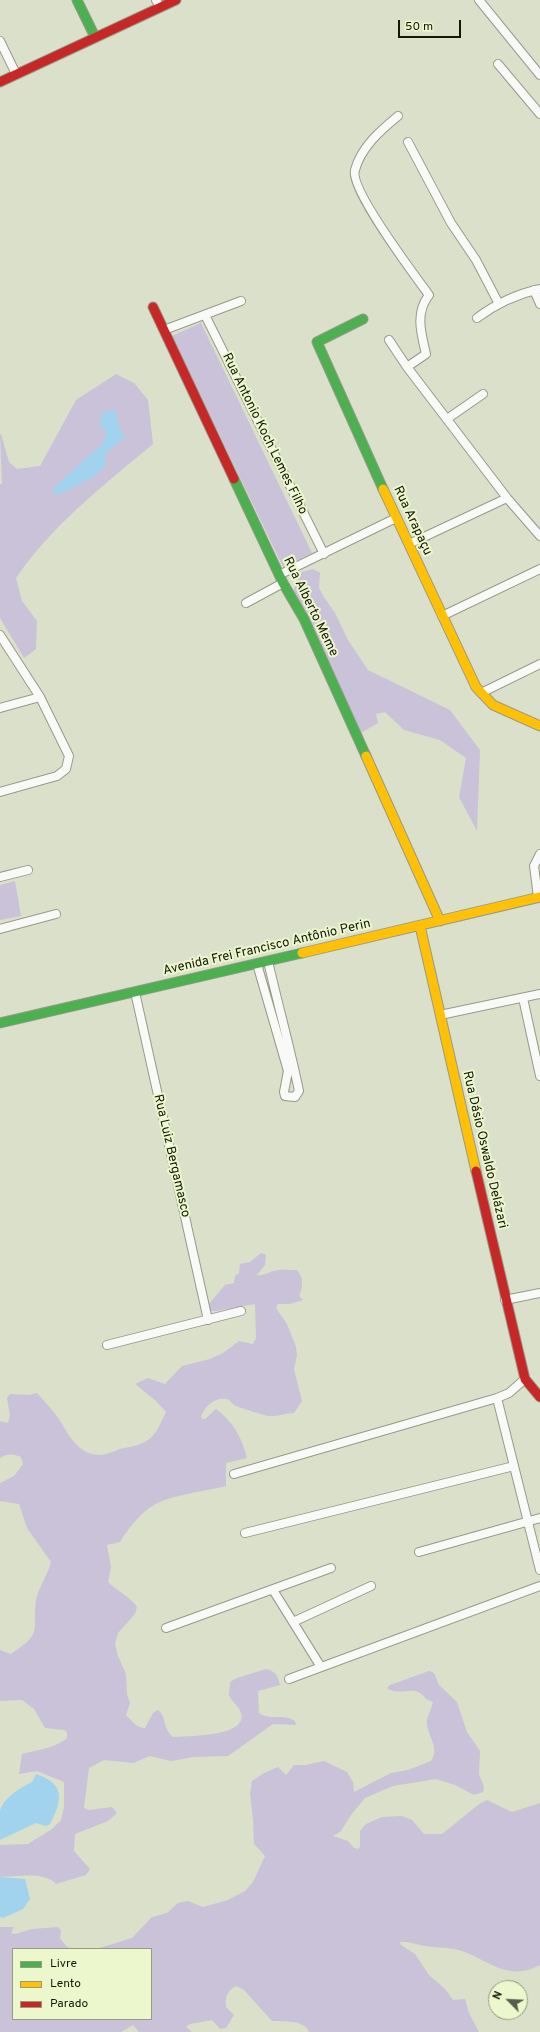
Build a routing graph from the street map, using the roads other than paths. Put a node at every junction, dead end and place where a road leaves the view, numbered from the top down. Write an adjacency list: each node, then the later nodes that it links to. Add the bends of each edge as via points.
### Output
1 (76, 0): 5 (street)
2 (176, 0): 4 (street)
3 (480, 0): 9 (street)
4 (158, 4): 5 (street)
5 (95, 37): 8 (street)
6 (0, 41): 8 (street)
7 (498, 64): 11 (street)
8 (16, 74): 10 (street)
9 (540, 76)
10 (0, 82)
11 (540, 114)
12 (398, 116): 24 (street, via 380,130 364,150 354,171 373,216 428,295 422,304 420,327 426,354)
13 (408, 142): 16 (street, via 451,223 476,260)
14 (537, 290): 16 (street); 17 (street)
15 (241, 301): 19 (street)
16 (499, 304): 20 (street)
17 (540, 304)
18 (153, 307): 22 (street, Rua Alberto Meme)
19 (205, 315): 22 (street); 31 (street, Rua Antonio Koch Lemes Filho)
20 (477, 318)
21 (363, 319): 28 (street, Rua Arapaçu, via 317,342)
22 (164, 330): 33 (street, Rua Alberto Meme)
23 (389, 340): 24 (street)
24 (407, 368): 26 (street)
25 (483, 394): 26 (street)
26 (446, 419): 27 (street)
27 (507, 498): 29 (street); 30 (street)
28 (396, 518): 30 (street, Rua Arapaçu); 31 (street)
29 (540, 536)
30 (409, 544): 35 (street, Rua Arapaçu)
31 (324, 554): 33 (street)
32 (540, 569): 35 (street)
33 (281, 579): 34 (street); 48 (street, Rua Alberto Meme, via 304,619)
34 (246, 603)
35 (442, 616): 38 (street, Rua Arapaçu)
36 (0, 635): 39 (street)
37 (540, 664): 38 (street)
38 (480, 693): 41 (street, Rua Arapaçu, via 498,709)
39 (40, 697): 40 (street); 42 (street, via 69,756 66,769 57,776)
40 (0, 708)
41 (540, 726)
42 (0, 792)
43 (540, 854): 46 (street, via 534,866)
44 (28, 870): 45 (street)
45 (0, 877)
46 (539, 897): 48 (street, Avenida Frei Francisco Antônio Perin)
47 (56, 914): 50 (street)
48 (440, 921): 49 (street, Avenida Frei Francisco Antônio Perin)
49 (420, 926): 51 (street, Avenida Frei Francisco Antônio Perin); 56 (street, Rua Dásio Oswaldo Delázari)
50 (0, 929)
51 (268, 961): 52 (street, Avenida Frei Francisco Antônio Perin); 52 (street, via 299,1091 295,1097 285,1096 288,1071)
52 (258, 964): 53 (street, Avenida Frei Francisco Antônio Perin)
53 (135, 992): 57 (street, Avenida Frei Francisco Antônio Perin); 62 (street, Rua Luiz Bergamasco)
54 (540, 994): 55 (street)
55 (523, 998): 56 (street); 58 (street)
56 (440, 1015): 60 (street, Rua Dásio Oswaldo Delázari)
57 (0, 1023)
58 (540, 1076)
59 (540, 1293): 60 (street)
60 (504, 1300): 64 (street, Rua Dásio Oswaldo Delázari)
61 (241, 1312): 62 (street)
62 (208, 1320): 63 (street)
63 (107, 1345)
64 (525, 1379): 65 (street); 66 (street, via 509,1393)
65 (540, 1397)
66 (497, 1398): 67 (street); 68 (street)
67 (514, 1466): 70 (street); 71 (street)
68 (234, 1474)
69 (540, 1518): 70 (street)
70 (528, 1521): 72 (street); 74 (street)
71 (245, 1533)
72 (419, 1552)
73 (331, 1568): 77 (street)
74 (540, 1570)
75 (371, 1586): 78 (street)
76 (540, 1586): 80 (street)
77 (273, 1590): 78 (street); 79 (street)
78 (293, 1622): 80 (street)
79 (166, 1628)
80 (321, 1667): 81 (street)
81 (289, 1679)

